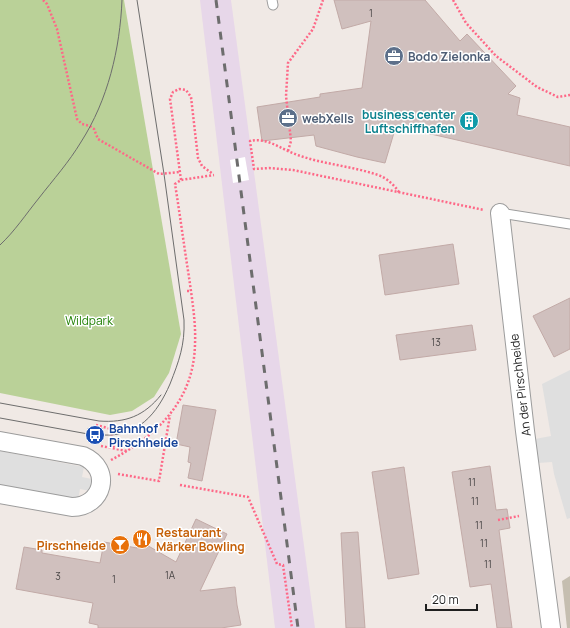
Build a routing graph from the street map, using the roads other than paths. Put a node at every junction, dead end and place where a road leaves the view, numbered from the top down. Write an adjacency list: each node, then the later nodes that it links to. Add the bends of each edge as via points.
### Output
1 (500, 213): 2 (lane); 5 (street, An der Pirschheide)
2 (570, 224)
3 (0, 441): 4 (street, via 83,456 91,460 98,469 101,480 98,492 89,503 81,506 72,507)
4 (0, 494)
5 (551, 628)

